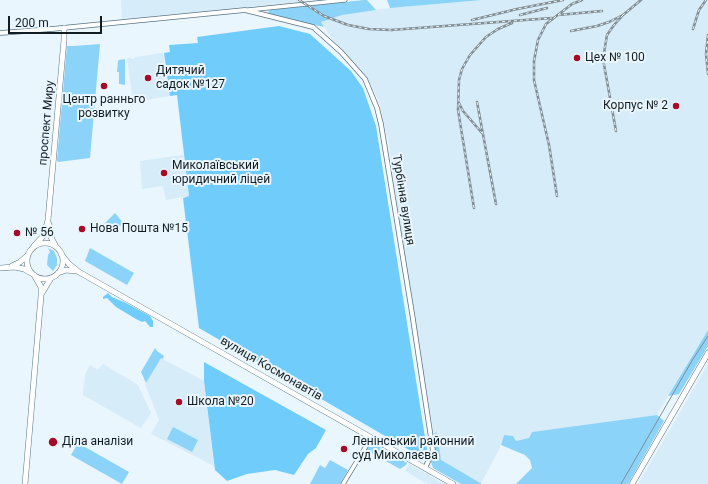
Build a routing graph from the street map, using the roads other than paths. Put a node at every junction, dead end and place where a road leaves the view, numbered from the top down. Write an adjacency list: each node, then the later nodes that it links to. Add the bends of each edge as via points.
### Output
1 (345, 0): 2 (street)
2 (245, 10): 3 (street, Турбінна вулиця); 19 (street, Турбінна вулиця, via 317,29 365,79 372,93 381,124 433,451)
3 (64, 28): 4 (street, Турбінна вулиця); 5 (main road, проспект Миру)
4 (0, 33)
5 (48, 220): 6 (main road, проспект Миру, via 44,235); 7 (main road, проспект Миру, via 51,237)
6 (34, 246): 7 (main road, via 46,243); 9 (main road)
7 (57, 248): 8 (main road)
8 (61, 254): 12 (main road, вулиця Космонавтів); 14 (main road, via 62,264)
9 (27, 256): 10 (main road); 13 (main road, via 27,264)
10 (10, 267): 11 (main road); 13 (main road)
11 (0, 268)
12 (78, 272): 14 (main road, via 66,270); 18 (main road, вулиця Космонавтів)
13 (33, 274): 15 (main road, via 42,279); 16 (main road, via 41,287)
14 (58, 274): 15 (main road)
15 (50, 278): 16 (main road)
16 (41, 296): 20 (main road)
17 (708, 353): 23 (main road)
18 (371, 438): 19 (main road, вулиця Космонавтів); 21 (street)
19 (424, 468): 22 (main road, вулиця Космонавтів)
20 (25, 484)
21 (343, 484)
22 (453, 484)
23 (632, 484)

